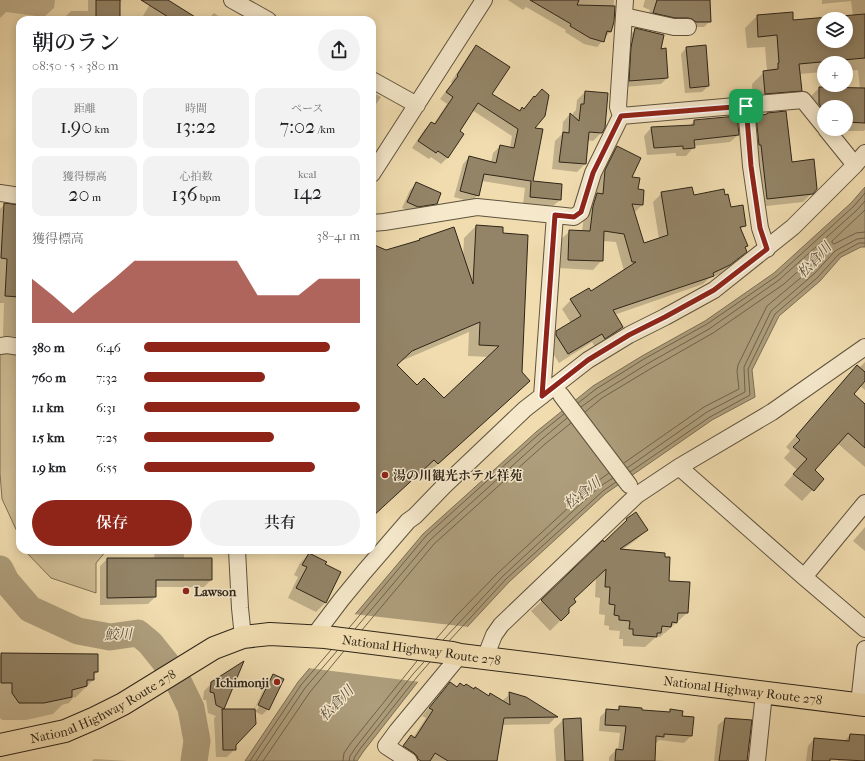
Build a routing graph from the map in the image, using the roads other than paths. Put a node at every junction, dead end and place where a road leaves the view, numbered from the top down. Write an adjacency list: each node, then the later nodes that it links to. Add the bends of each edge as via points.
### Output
1 (232, 0): 4 (street)
2 (484, 0): 8 (street)
3 (625, 0): 5 (street)
4 (261, 16)
5 (624, 16): 6 (street, via 674,27); 10 (street, via 618,107)
6 (688, 27)
7 (376, 82): 8 (street)
8 (417, 105): 14 (street)
9 (746, 106): 10 (street); 11 (street, via 803,100); 19 (street, via 760,228)
10 (621, 116): 17 (street, via 593,173 581,212 574,217)
11 (817, 117)
12 (834, 136): 13 (street)
13 (860, 159): 19 (street, via 793,227)
14 (376, 168)
15 (0, 194): 16 (street)
16 (16, 196)
17 (555, 215): 18 (street, via 477,207); 23 (street)
18 (376, 223)
19 (767, 249): 23 (street, via 714,290 588,360)
20 (0, 346): 21 (street)
21 (16, 347)
22 (865, 347): 25 (street, via 772,412)
23 (542, 396): 32 (street, via 525,409 408,521 341,600)
24 (562, 398): 26 (street)
25 (679, 467): 29 (street); 35 (street, via 637,495 501,625)
26 (628, 484)
27 (865, 503): 29 (street)
28 (237, 554): 31 (street)
29 (804, 576): 30 (street)
30 (865, 629)
31 (243, 637): 32 (highway, National Highway Route 278, via 270,634); 38 (highway, National Highway Route 278, via 214,648 123,704 95,718 65,731)
32 (319, 637): 34 (highway, National Highway Route 278)
33 (865, 649): 37 (street)
34 (456, 654): 35 (highway, National Highway Route 278); 39 (street, via 386,746)
35 (485, 658): 36 (highway, National Highway Route 278)
36 (764, 693): 37 (highway, National Highway Route 278); 40 (street)
37 (862, 705)
38 (0, 746)
39 (409, 761)
40 (757, 761)

